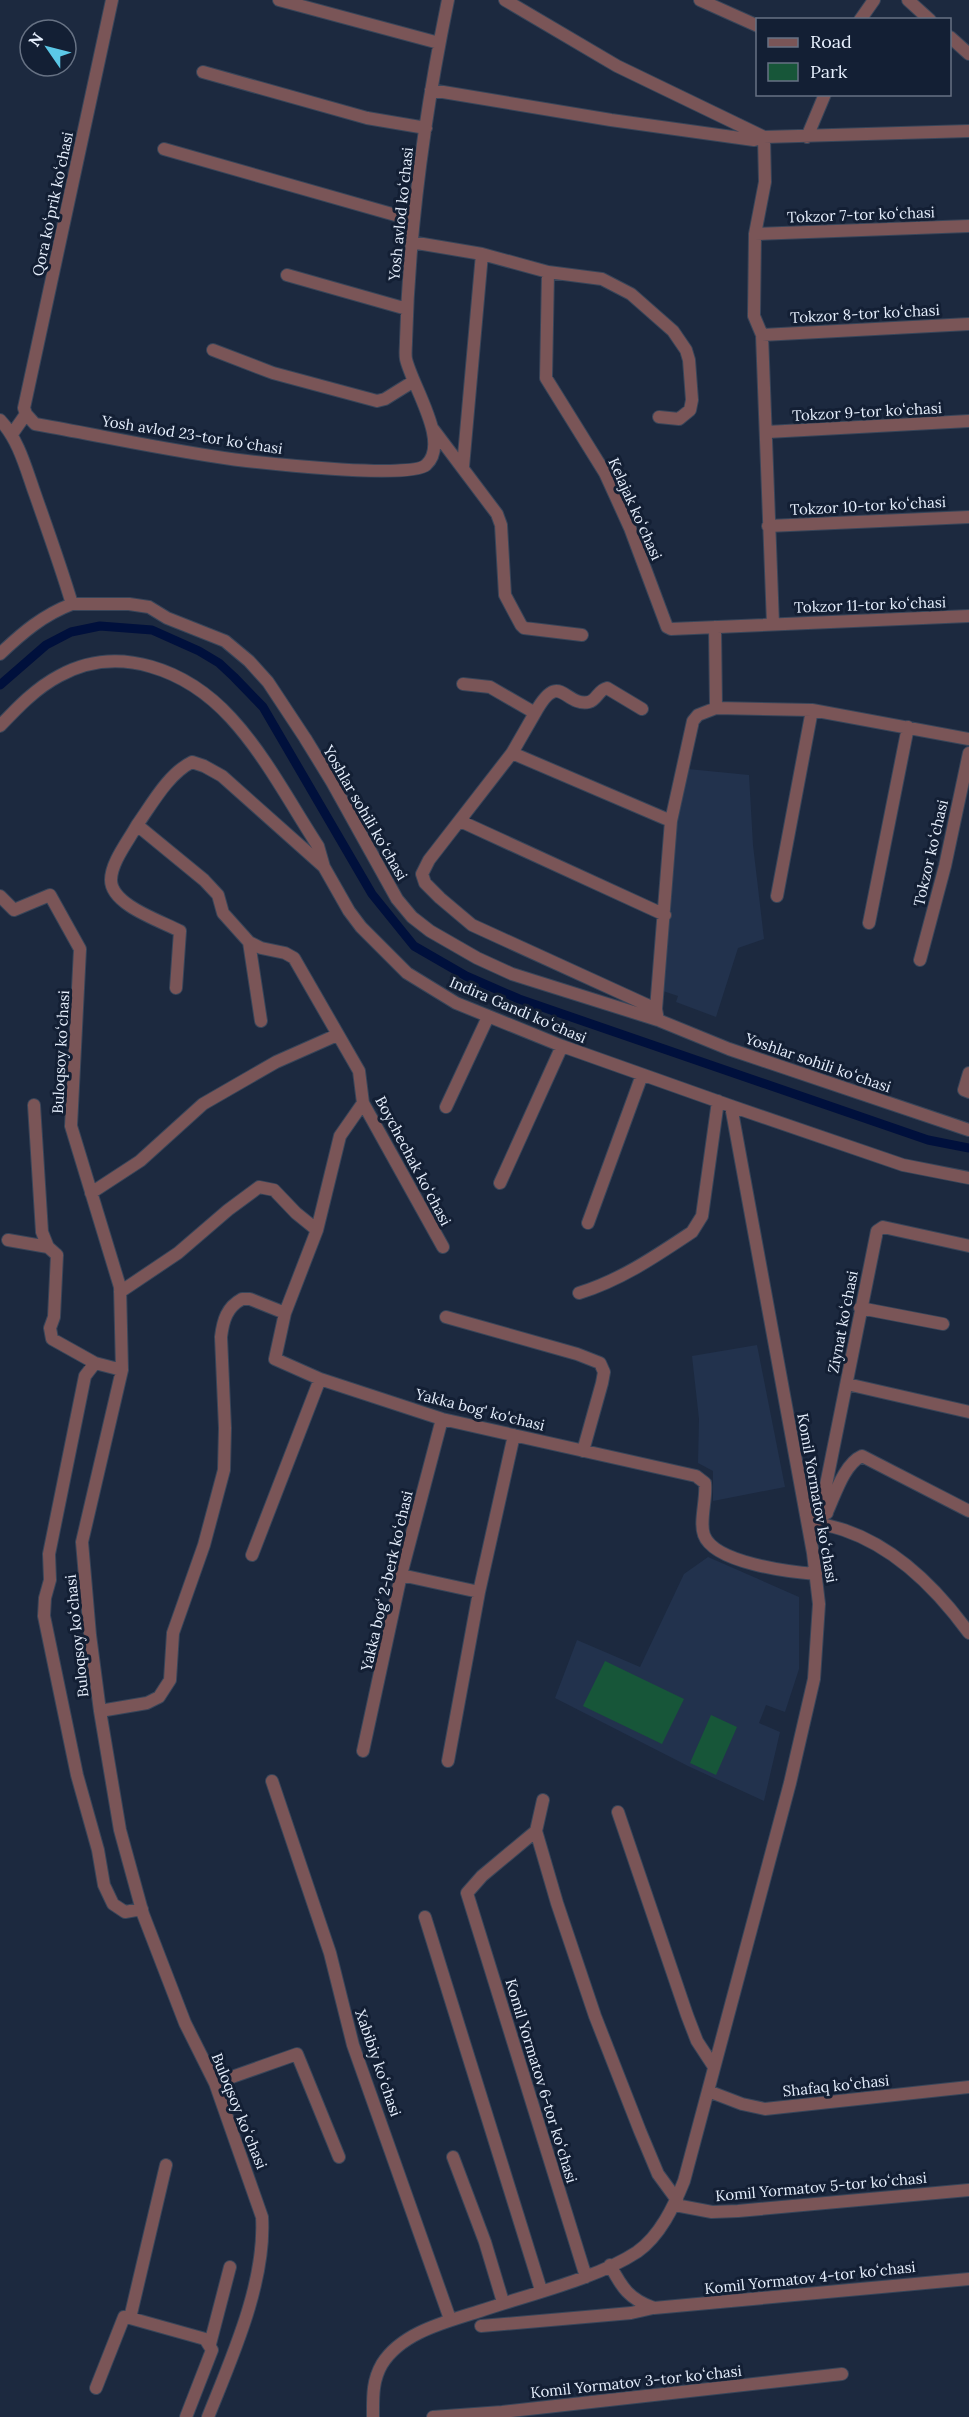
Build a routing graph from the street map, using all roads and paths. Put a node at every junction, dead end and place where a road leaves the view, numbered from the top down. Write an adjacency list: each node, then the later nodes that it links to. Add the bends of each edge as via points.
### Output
1 (112, 0): 37 (street, Qora koʻprik koʻchasi, via 24,408)
2 (279, 0): 12 (street)
3 (448, 0): 12 (street, Yosh avlod koʻchasi)
4 (505, 0): 20 (street, via 617,66)
5 (700, 0): 10 (street)
6 (874, 0): 8 (street)
7 (908, 0): 9 (street)
8 (861, 18)
9 (928, 18)
10 (756, 25)
11 (951, 38): 13 (street)
12 (439, 43): 15 (street, Yosh avlod koʻchasi)
13 (969, 54)
14 (203, 72): 17 (street, via 367,117)
15 (431, 90): 17 (street, Yosh avlod koʻchasi); 20 (street, via 754,140)
16 (824, 96): 19 (street)
17 (426, 128): 22 (street, Yosh avlod koʻchasi)
18 (969, 131): 19 (street)
19 (807, 136): 20 (street)
20 (764, 137): 24 (street, via 765,182)
21 (164, 149): 22 (street)
22 (413, 220): 25 (street, Yosh avlod koʻchasi)
23 (969, 226): 24 (street, Tokzor 7-tor koʻchasi)
24 (755, 234): 31 (street, via 754,316)
25 (411, 242): 26 (street); 29 (street, Yosh avlod koʻchasi)
26 (482, 254): 27 (street); 40 (street)
27 (548, 272): 34 (street, via 602,279 618,286 640,301 681,341 689,360 690,410 679,419); 46 (street, Kelajak koʻchasi, via 547,381 605,473 668,627)
28 (287, 275): 29 (street)
29 (407, 309): 33 (street, Yosh avlod koʻchasi, via 406,358)
30 (969, 324): 31 (street, Tokzor 8-tor koʻchasi)
31 (762, 335): 39 (street)
32 (213, 350): 33 (street, via 273,373 377,401)
33 (414, 381): 38 (street, Yosh avlod koʻchasi)
34 (659, 417)
35 (0, 420): 37 (street)
36 (969, 422): 39 (street, Tokzor 9-tor koʻchasi)
37 (15, 427): 38 (street, Yosh avlod 23-tor koʻchasi, via 35,424 246,461 373,470 425,467 435,447); 43 (street)
38 (432, 428): 40 (street)
39 (767, 432): 42 (street)
40 (463, 468): 47 (street, via 501,525 505,595 520,625)
41 (969, 517): 42 (street, Tokzor 10-tor koʻchasi)
42 (768, 526): 45 (street)
43 (72, 604): 48 (street, via 33,625); 70 (street, Yoshlar sohili koʻchasi, via 149,607 225,641 249,661 268,682 311,747 397,899 430,931 512,974)
44 (969, 616): 45 (street, Tokzor 11-tor koʻchasi)
45 (773, 624): 46 (street, Kelajak koʻchasi)
46 (715, 627): 50 (street)
47 (582, 635)
48 (0, 654)
49 (463, 684): 53 (street, via 490,687)
50 (716, 708): 52 (street); 59 (street, via 693,721)
51 (642, 709): 53 (street, Yoshlar sohili koʻchasi, via 607,688 586,702 553,692 543,698)
52 (812, 710): 55 (street); 64 (street)
53 (535, 713): 57 (street, Yoshlar sohili koʻchasi)
54 (0, 726): 62 (street, Indira Gandi koʻchasi, via 45,685 89,663 132,662 169,672 202,691 240,729 318,846)
55 (908, 727): 56 (street); 66 (street)
56 (969, 739)
57 (512, 753): 59 (street); 60 (street, Yoshlar sohili koʻchasi)
58 (969, 753): 68 (street, Tokzor koʻchasi)
59 (671, 821): 65 (street)
60 (460, 822): 65 (street); 70 (street, Yoshlar sohili koʻchasi, via 422,874 440,898 472,925)
61 (137, 825): 62 (street, via 164,788 192,762 222,776); 67 (street, Boychechak koʻchasi, via 204,880 218,895 223,913); 69 (street, via 111,880 115,894 125,904 180,931)
62 (324, 867): 71 (street, Indira Gandi koʻchasi, via 349,911 390,957 431,989)
63 (0, 896): 86 (street, Buloqsoy koʻchasi, via 14,910 50,895 80,950 71,1126)
64 (777, 896)
65 (665, 915): 70 (street)
66 (869, 923)
67 (249, 942): 72 (street); 73 (street, Boychechak koʻchasi, via 294,958)
68 (920, 960)
69 (176, 988)
70 (657, 1015): 83 (street, Yoshlar sohili koʻchasi, via 729,1049)
71 (488, 1017): 74 (street, Indira Gandi koʻchasi); 82 (street)
72 (261, 1021)
73 (337, 1035): 79 (street, Boychechak koʻchasi, via 359,1071); 86 (street, via 276,1062 203,1104 140,1161)
74 (562, 1046): 76 (street, Indira Gandi koʻchasi); 85 (street)
75 (969, 1073): 77 (street, via 964,1090)
76 (642, 1075): 78 (street, Indira Gandi koʻchasi); 87 (street)
77 (969, 1092)
78 (718, 1101): 81 (street, Indira Gandi koʻchasi); 94 (street, via 702,1216 692,1232 646,1263 602,1286)
79 (363, 1103): 88 (street, Yakka bog' ko'chasi, via 340,1136); 92 (street, Boychechak koʻchasi)
80 (34, 1105): 91 (street, via 40,1221)
81 (731, 1106): 84 (street, Indira Gandi koʻchasi, via 903,1165); 109 (street, Komil Yormatov koʻchasi)
82 (446, 1107)
83 (969, 1130)
84 (969, 1178)
85 (500, 1183)
86 (91, 1193): 93 (street, Buloqsoy koʻchasi)
87 (588, 1223)
88 (317, 1230): 93 (street, via 274,1190 259,1187 178,1253); 96 (street, Yakka bog' ko'chasi)
89 (8, 1240): 91 (street)
90 (969, 1246): 95 (street, Ziynat koʻchasi, via 883,1227 876,1231)
91 (48, 1247): 99 (street, via 57,1255 52,1339)
92 (443, 1247)
93 (120, 1292): 100 (street, Buloqsoy koʻchasi)
94 (579, 1293)
95 (860, 1308): 98 (street); 102 (street, Ziynat koʻchasi)
96 (285, 1313): 101 (street, Yakka bog' ko'chasi, via 275,1359); 116 (street, via 250,1299 242,1299 228,1311 220,1336 224,1470 204,1545 173,1633 170,1680 159,1697 147,1703)
97 (446, 1317): 106 (street, via 600,1363 604,1372 602,1383)
98 (943, 1324)
99 (95, 1363): 100 (street); 123 (street, via 85,1376 66,1466 49,1554 50,1580 44,1616 104,1885 113,1904 125,1912)
100 (122, 1370): 116 (street, Buloqsoy koʻchasi, via 82,1542)
101 (320, 1379): 104 (street, Yakka bog' ko'chasi); 111 (street)
102 (847, 1384): 103 (street); 108 (street, Ziynat koʻchasi, via 824,1495)
103 (969, 1412)
104 (442, 1419): 105 (street, Yakka bog' ko'chasi); 113 (street, Yakka bogʻ 2-berk koʻchasi)
105 (514, 1435): 106 (street, Yakka bog' ko'chasi); 114 (street)
106 (583, 1452): 112 (street, Yakka bog' ko'chasi, via 701,1479 706,1490 703,1533 711,1546 767,1568)
107 (969, 1511): 108 (street, Ziynat koʻchasi, via 862,1456 855,1459 847,1472)
108 (827, 1513): 110 (street, Ziynat koʻchasi)
109 (808, 1521): 110 (street); 112 (street, Komil Yormatov koʻchasi)
110 (821, 1525): 115 (street, via 845,1530 898,1557 944,1599)
111 (252, 1555)
112 (816, 1574): 125 (street, Komil Yormatov koʻchasi, via 819,1604 814,1679)
113 (401, 1575): 114 (street); 117 (street, Yakka bogʻ 2-berk koʻchasi)
114 (479, 1592): 118 (street)
115 (969, 1633)
116 (100, 1711): 123 (street, Buloqsoy koʻchasi, via 120,1830)
117 (363, 1751)
118 (448, 1761)
119 (272, 1781): 142 (street, Xabibiy koʻchasi, via 330,1953 353,2045)
120 (543, 1800): 122 (street)
121 (618, 1812): 125 (street, via 687,2015)
122 (536, 1832): 133 (street, via 595,2016 658,2174); 136 (street, Komil Yormatov 6-tor koʻchasi, via 467,1893)
123 (142, 1909): 126 (street, Buloqsoy koʻchasi, via 185,2023)
124 (424, 1917): 138 (street)
125 (714, 2067): 128 (street, Komil Yormatov koʻchasi)
126 (215, 2083): 129 (street, via 297,2054); 148 (street, Buloqsoy koʻchasi, via 262,2217 263,2238 259,2271)
127 (969, 2087): 128 (street, Shafaq koʻchasi, via 765,2109)
128 (708, 2091): 133 (street, Komil Yormatov koʻchasi)
129 (339, 2157)
130 (453, 2157): 139 (street)
131 (166, 2165): 141 (street)
132 (969, 2190): 133 (street, Komil Yormatov 5-tor koʻchasi, via 738,2211 712,2212)
133 (676, 2202): 134 (street, Komil Yormatov koʻchasi, via 637,2252)
134 (610, 2265): 136 (street, Komil Yormatov koʻchasi); 140 (street, via 634,2299)
135 (230, 2267): 144 (street)
136 (586, 2277): 138 (street, Komil Yormatov koʻchasi)
137 (969, 2279): 140 (street, Komil Yormatov 4-tor koʻchasi)
138 (541, 2290): 139 (street, Komil Yormatov koʻchasi)
139 (503, 2302): 142 (street, Komil Yormatov koʻchasi)
140 (654, 2308): 143 (street, Komil Yormatov 4-tor koʻchasi)
141 (130, 2318): 144 (street, via 205,2339); 146 (street, via 124,2317)
142 (450, 2319): 149 (street, Komil Yormatov koʻchasi, via 404,2342 383,2363 372,2390)
143 (481, 2326)
144 (210, 2344): 147 (street, via 212,2350)
145 (842, 2374): 150 (street, Komil Yormatov 3-tor koʻchasi)
146 (96, 2388)
147 (186, 2417)
148 (208, 2417)
149 (373, 2417)
150 (434, 2417)

